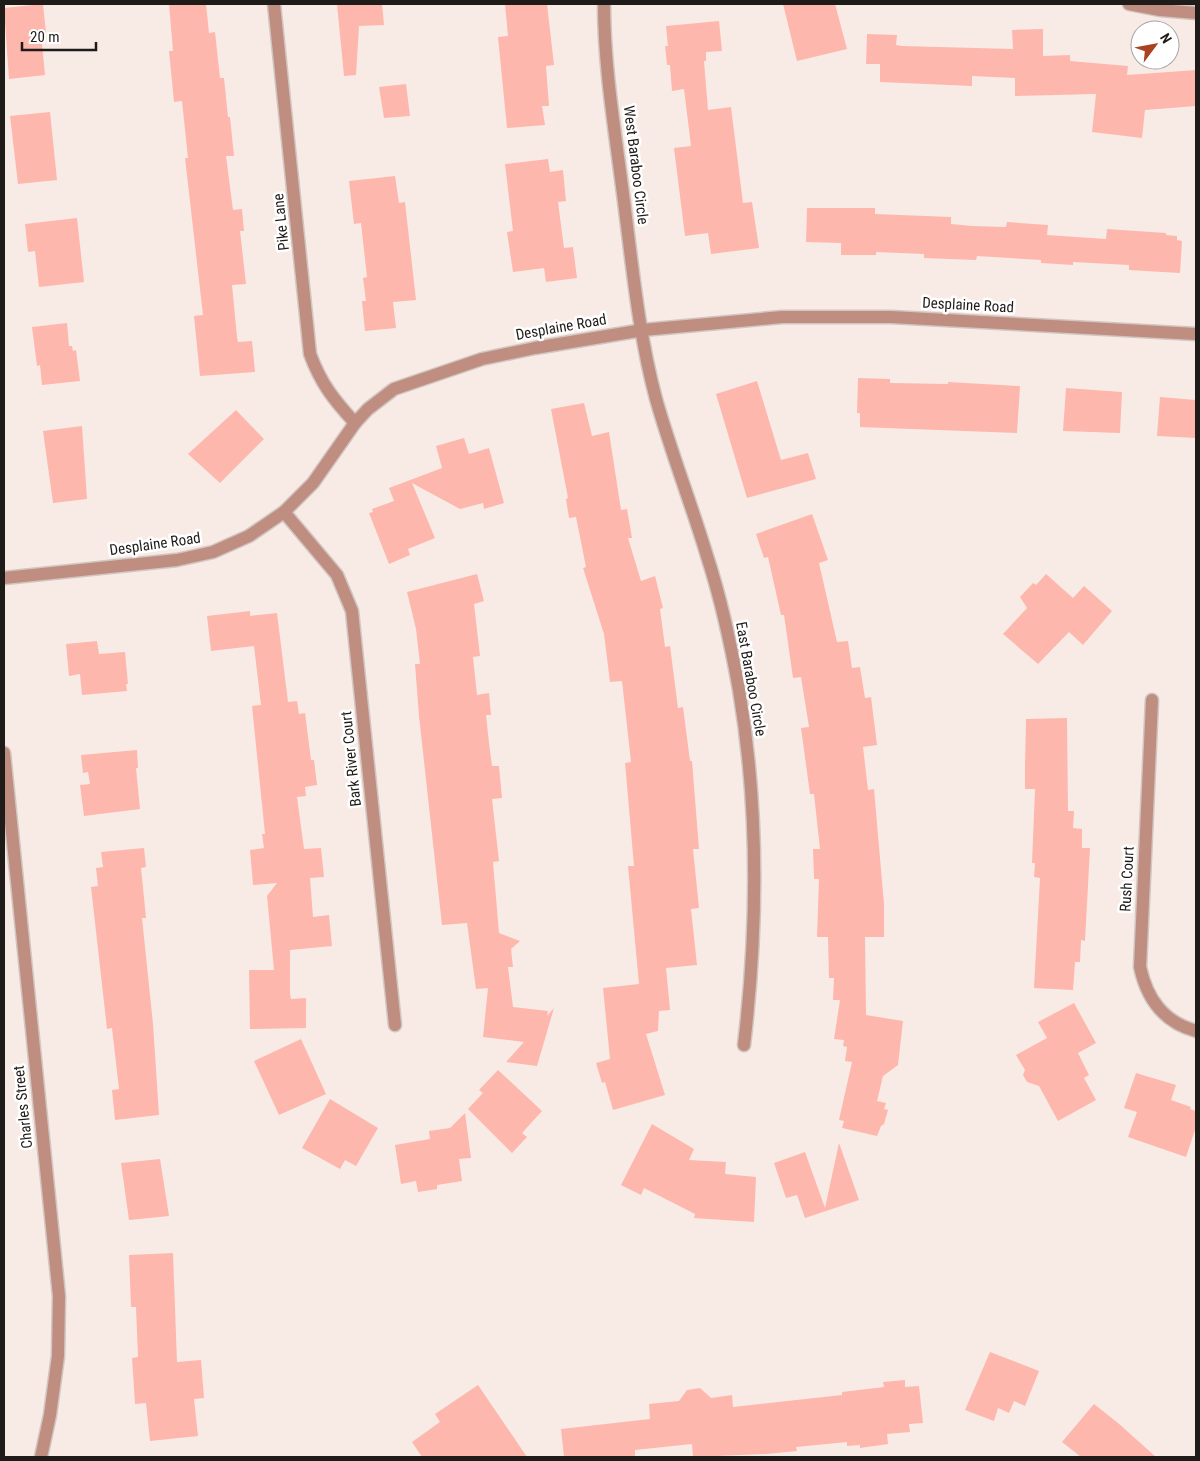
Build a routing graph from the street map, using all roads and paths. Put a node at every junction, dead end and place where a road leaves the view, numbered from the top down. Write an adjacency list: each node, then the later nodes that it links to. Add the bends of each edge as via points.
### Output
1 (274, 4): 7 (street, Pike Lane, via 310,354 328,393)
2 (604, 4): 5 (street, West Baraboo Circle, via 610,88 634,284)
3 (1129, 4): 4 (street)
4 (1196, 14)
5 (643, 330): 6 (street, Desplaine Road, via 782,318 891,317); 7 (street, Desplaine Road, via 482,359 394,389); 14 (street, East Baraboo Circle, via 655,396 708,557 739,691 750,770 755,848 754,927)
6 (1196, 334)
7 (355, 423): 8 (street, Desplaine Road, via 314,483)
8 (284, 512): 9 (street, Desplaine Road, via 249,536 213,552 176,560); 12 (street, Bark River Court, via 336,575 352,611)
9 (4, 578)
10 (1152, 700): 13 (street, Rush Court, via 1140,967 1144,985 1162,1013)
11 (4, 753): 15 (street, Charles Street, via 59,1296 58,1356)
12 (395, 1025)
13 (1196, 1031)
14 (744, 1045)
15 (41, 1457)

